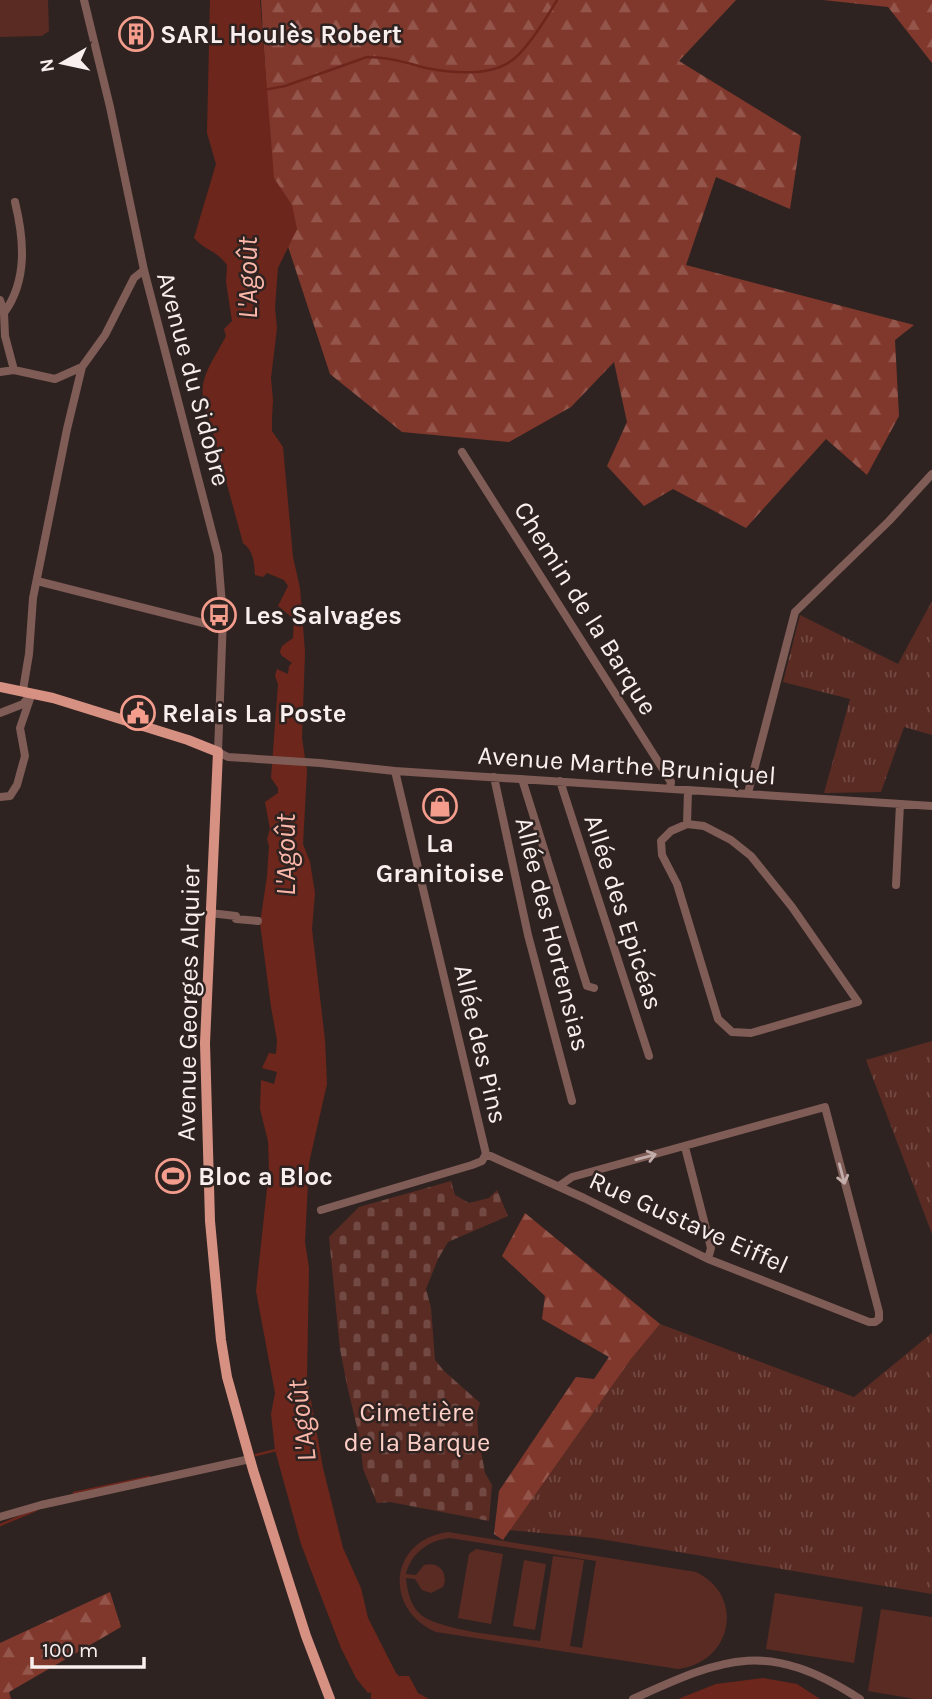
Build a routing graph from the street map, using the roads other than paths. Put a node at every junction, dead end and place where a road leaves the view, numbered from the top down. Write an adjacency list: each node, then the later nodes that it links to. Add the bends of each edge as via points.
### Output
1 (85, 0): 3 (street, Avenue du Sidobre)
2 (15, 202): 5 (street, via 22,245 21,276)
3 (144, 270): 6 (street, via 134,278 105,335); 12 (street, Avenue du Sidobre, via 218,555)
4 (0, 300): 5 (street)
5 (4, 313): 7 (street)
6 (82, 367): 7 (street, via 55,379); 11 (street)
7 (14, 370): 8 (street)
8 (0, 372)
9 (462, 452): 21 (street, Chemin de la Barque, via 671,782)
10 (932, 474): 23 (street, via 795,612)
11 (37, 581): 12 (street); 14 (street)
12 (223, 628): 16 (street, Avenue du Sidobre)
13 (0, 687): 14 (main road)
14 (28, 696): 15 (street, via 23,704); 16 (main road); 24 (street, via 20,728 25,756 10,796)
15 (0, 713)
16 (218, 752): 17 (street, Avenue Marthe Bruniquel, via 228,757); 29 (main road, Avenue Georges Alquier)
17 (395, 771): 18 (street, Avenue Marthe Bruniquel); 35 (street, Allée des Pins)
18 (494, 777): 19 (street, Avenue Marthe Bruniquel); 33 (street, Allée des Hortensias, via 528,935)
19 (522, 779): 20 (street, Avenue Marthe Bruniquel); 31 (street, via 587,986)
20 (560, 781): 21 (street, Avenue Marthe Bruniquel); 32 (street, Allée des Epicéas)
21 (670, 789): 22 (street, Avenue Marthe Bruniquel)
22 (688, 790): 23 (street, Avenue Marthe Bruniquel); 27 (street)
23 (748, 793): 25 (street, Avenue Marthe Bruniquel)
24 (0, 797)
25 (900, 804): 26 (street, Avenue Marthe Bruniquel); 28 (street)
26 (932, 806)
27 (687, 824): 27 (street, via 704,826 751,856 858,1002 751,1033 732,1032 718,1018 677,884 662,855 661,841)
28 (896, 885)
29 (210, 913): 30 (street); 39 (main road, Avenue Georges Alquier, via 205,1043 210,1221 227,1377)
30 (258, 921)
31 (594, 988)
32 (649, 1056)
33 (572, 1101)
34 (685, 1147): 36 (street, one-way to 34, via 572,1177); 38 (street, via 711,1248); 38 (street, Rue Gustave Eiffel, one-way to 38, via 825,1107 879,1312 877,1321 869,1322)
35 (486, 1154): 36 (street, Rue Gustave Eiffel); 37 (street, Allée des Pins, via 472,1165)
36 (559, 1186): 38 (street, Rue Gustave Eiffel)
37 (321, 1210)
38 (708, 1259)
39 (250, 1459): 40 (street); 41 (main road, Avenue Georges Alquier)
40 (0, 1517)
41 (330, 1699)
42 (633, 1699): 43 (street, via 699,1671 743,1660 807,1669)
43 (860, 1699)

